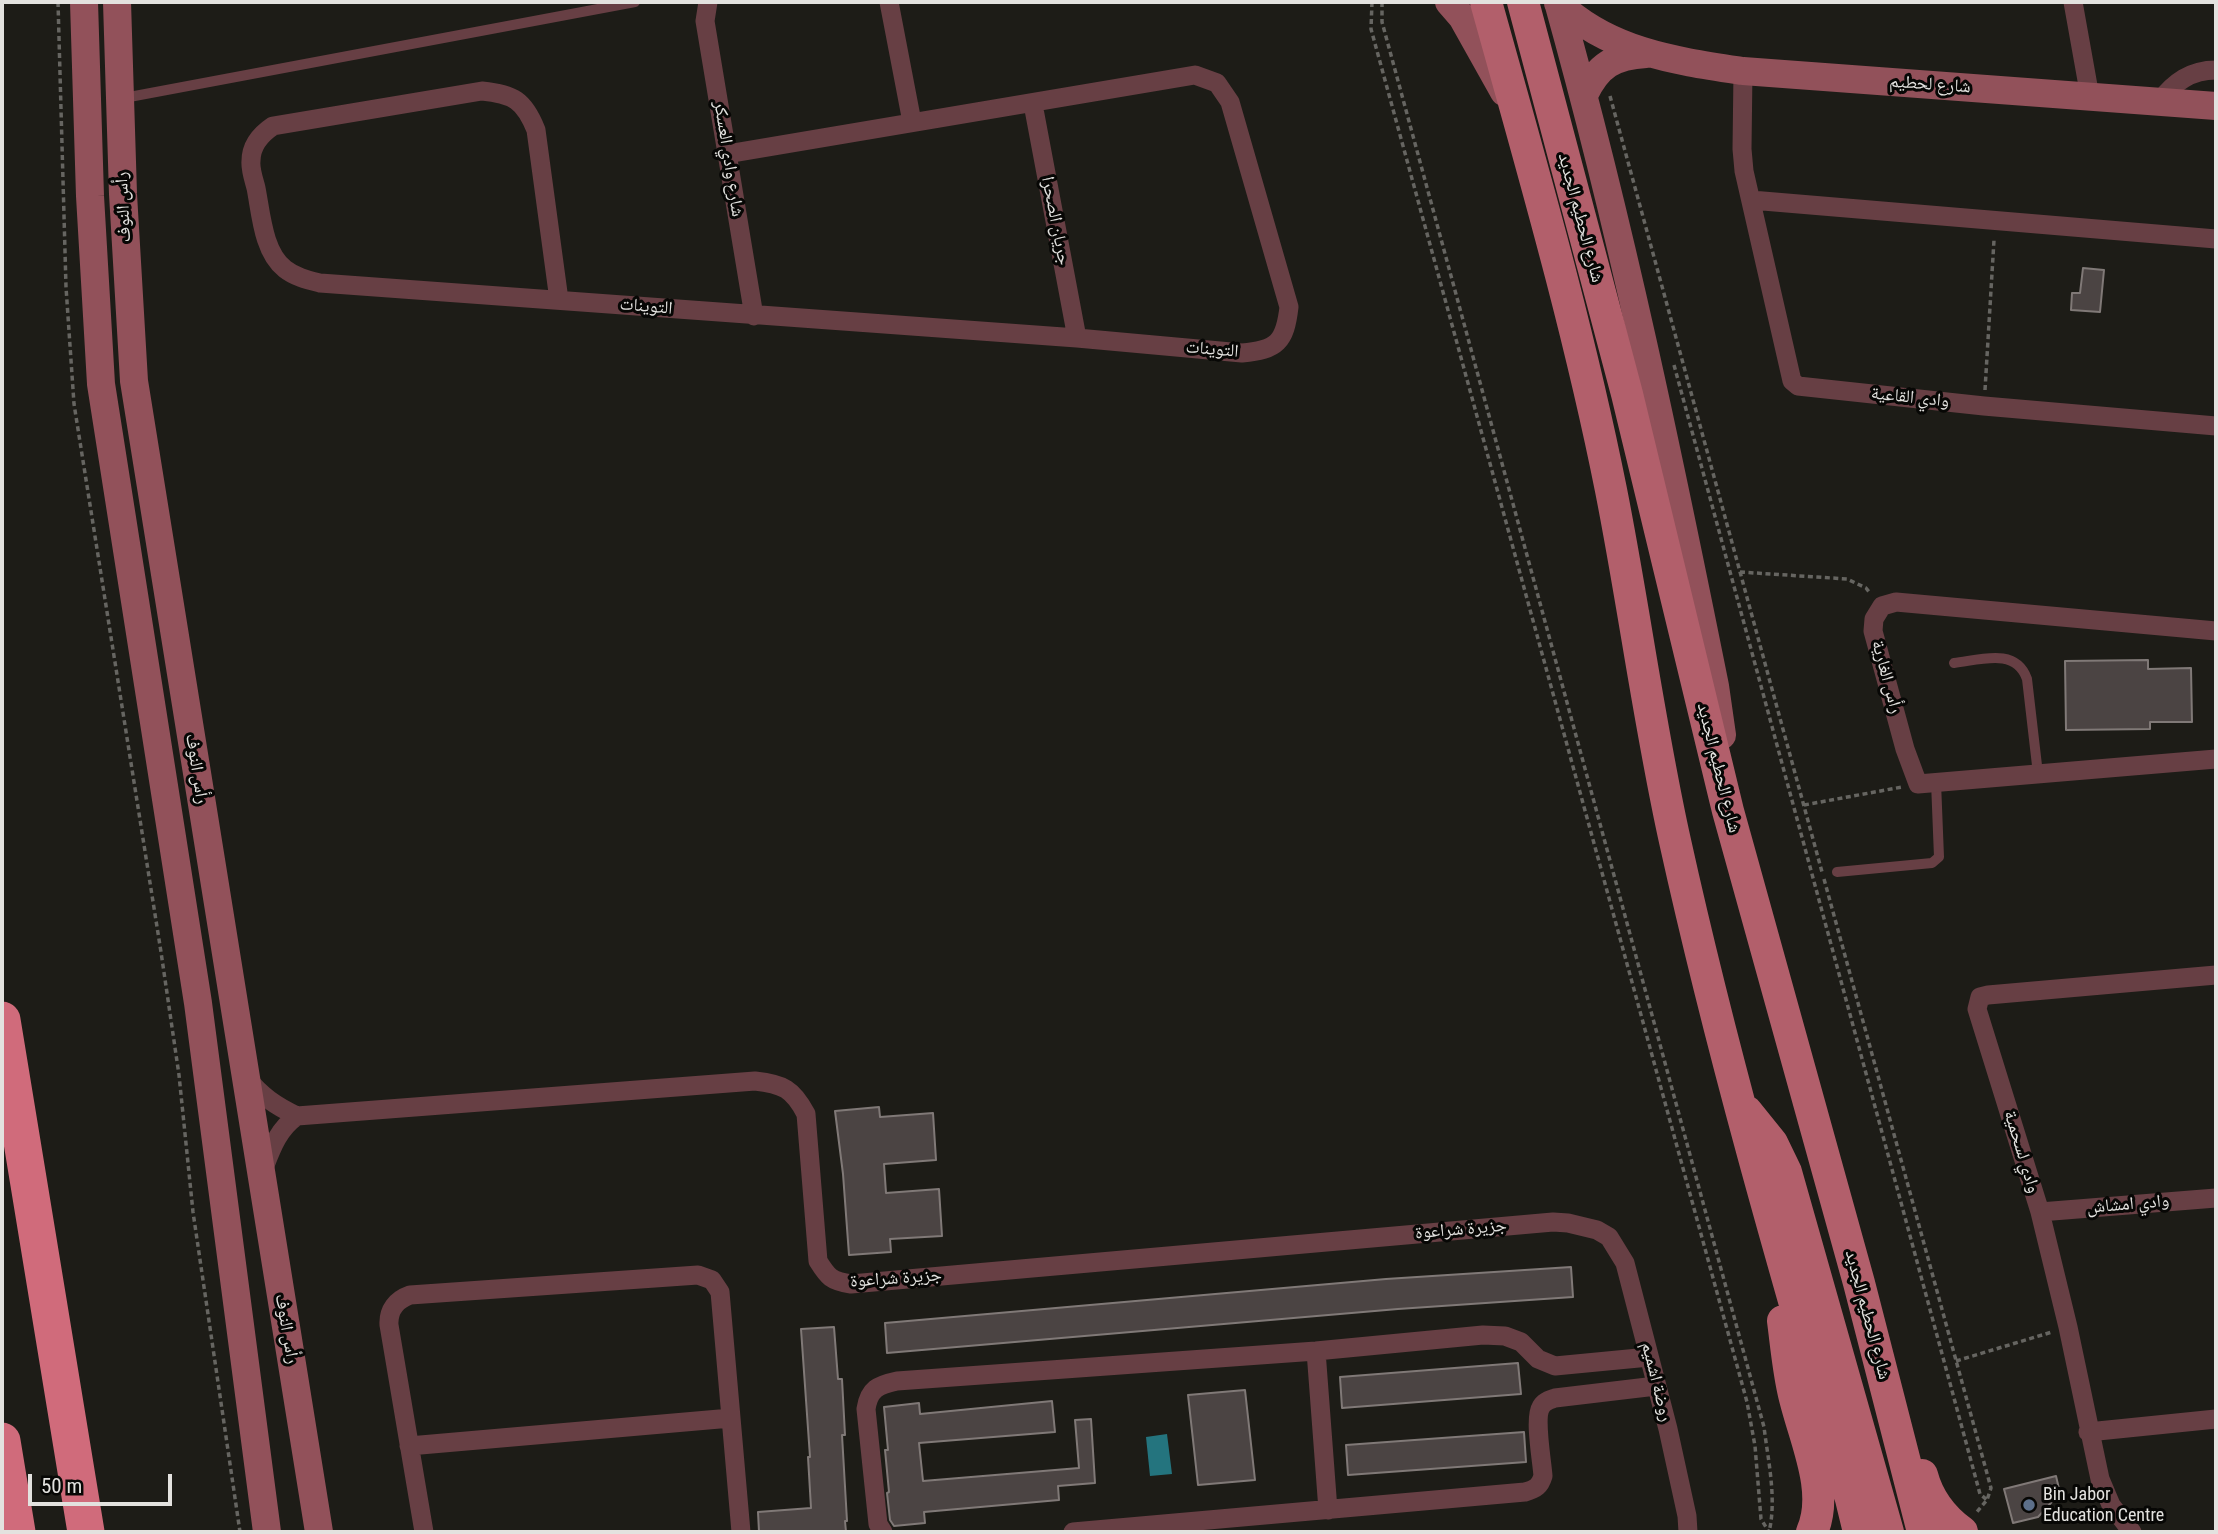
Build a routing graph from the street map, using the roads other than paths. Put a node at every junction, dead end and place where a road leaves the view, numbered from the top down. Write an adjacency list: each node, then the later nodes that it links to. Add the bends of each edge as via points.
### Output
1 (84, 2): 58 (street, رأس النوف, via 101,384 198,1003)
2 (117, 2): 16 (street, رأس النوف)
3 (635, 2): 16 (lane)
4 (708, 2): 22 (street, شارع وادي العسكر, via 705,22)
5 (889, 2): 21 (street)
6 (1450, 2): 20 (street)
7 (1486, 2): 20 (main road, شارع الحطيم الجديد)
8 (1523, 2): 34 (main road, شارع الحطيم الجديد, via 1627,394)
9 (1558, 2): 11 (street, شارع لحطيم, via 1600,35); 14 (street)
10 (2073, 2): 15 (street)
11 (1646, 54): 13 (street, شارع لحطيم); 14 (street, شارع لحطيم, via 1610,62 1597,73)
12 (2216, 69): 17 (street, via 2193,73)
13 (1743, 71): 15 (street, شارع لحطيم); 23 (street, وادي القاعية, via 1742,149)
14 (1596, 92): 34 (street, via 1715,687)
15 (2090, 97): 17 (street, شارع لحطيم)
16 (120, 98): 38 (street, رأس النوف, via 134,381)
17 (2159, 102): 19 (street, شارع لحطيم)
18 (1033, 104): 21 (street, التوينات); 27 (street, جريان الصحرا); 27 (street, التوينات, via 1195,75 1217,83 1230,102 1289,307 1280,342 1263,351)
19 (2216, 106)
20 (1517, 115): 39 (main road, شارع الحطيم الجديد, via 1589,389 1672,826)
21 (912, 122): 22 (street, التوينات)
22 (727, 154): 26 (street, شارع وادي العسكر)
23 (1751, 200): 24 (street); 28 (street, وادي القاعية, via 1792,381 1798,386)
24 (2216, 239)
25 (559, 300): 25 (street, التوينات, via 301,278 273,256 250,161 254,145 274,126 482,91 504,93 520,102 536,130); 26 (street, التوينات)
26 (754, 316): 27 (street, التوينات)
27 (1077, 338)
28 (2216, 426)
29 (2216, 631): 33 (street, رأس الغارية, via 1895,602 1882,606 1874,631 1905,749)
30 (1954, 663): 32 (lane, via 2009,658 2024,670)
31 (2216, 759): 32 (street)
32 (2038, 774): 33 (street)
33 (1927, 783): 35 (lane, via 1939,858 1932,863)
34 (1728, 811): 46 (main road, شارع الحطيم الجديد)
35 (1837, 872)
36 (2216, 975): 44 (street, وادي لسحمية, via 1980,997 1977,1009)
37 (2, 1020): 57 (highway)
38 (246, 1076): 40 (street, via 267,1100); 41 (street, رأس النوف)
39 (1741, 1106): 43 (main road, شارع الحطيم الجديد); 67 (main road, via 1772,1143 1786,1172)
40 (298, 1116): 41 (street, via 275,1139); 45 (street, جزيرة شراعوة, via 773,1083 793,1095 806,1114 818,1261 828,1277 851,1284 1553,1222 1583,1225)
41 (260, 1177): 59 (street, رأس النوف)
42 (2216, 1198): 44 (street, وادي امشاش)
43 (1766, 1205): 65 (main road, via 1793,1390 1820,1494); 66 (main road, شارع الحطيم الجديد)
44 (2040, 1212): 52 (street, وادي لسحمية)
45 (1609, 1237): 48 (street, روضة اشميم, via 1625,1263)
46 (1859, 1283): 68 (main road, شارع الحطيم الجديد); 69 (main road, via 1880,1328 1924,1483 1935,1505)
47 (1316, 1351): 48 (street, via 1483,1335 1521,1342 1538,1359 1555,1366); 55 (street); 62 (street, via 881,1384 872,1391 866,1409 878,1524)
48 (1649, 1357): 49 (street, روضة اشميم)
49 (1656, 1386): 55 (street, via 1545,1402 1538,1418 1543,1476 1534,1490); 64 (street, روضة اشميم)
50 (731, 1418): 54 (street); 54 (street, via 720,1292 705,1276 410,1295 394,1306 389,1318); 61 (street)
51 (2216, 1419): 52 (street)
52 (2088, 1433): 70 (street, وادي لسحمية, via 2111,1505)
53 (2, 1441): 56 (highway)
54 (410, 1447): 60 (street)
55 (1328, 1510): 63 (street)
56 (17, 1532)
57 (86, 1532)
58 (267, 1532)
59 (319, 1532)
60 (424, 1532)
61 (741, 1532)
62 (883, 1532)
63 (1073, 1532)
64 (1688, 1532)
65 (1812, 1532)
66 (1859, 1532)
67 (1888, 1532)
68 (1923, 1532)
69 (1962, 1532)
70 (2132, 1532)

